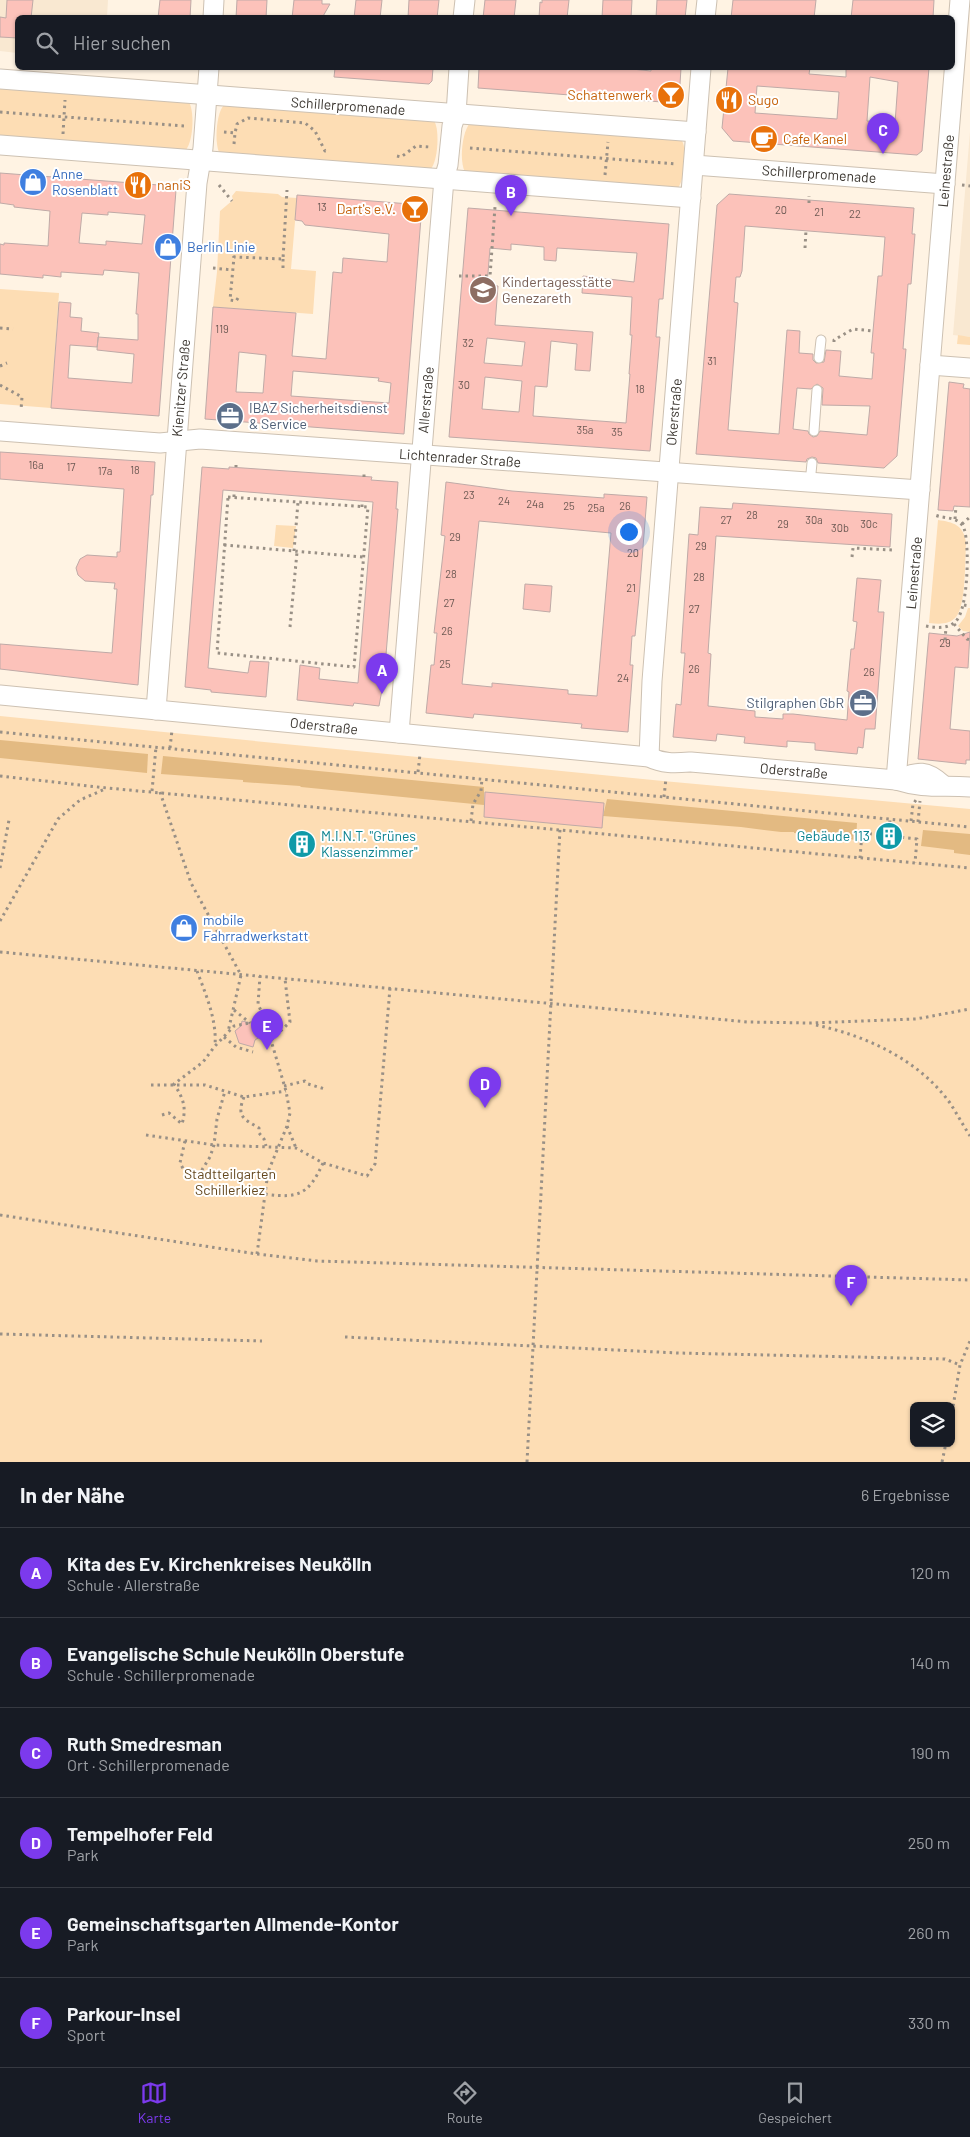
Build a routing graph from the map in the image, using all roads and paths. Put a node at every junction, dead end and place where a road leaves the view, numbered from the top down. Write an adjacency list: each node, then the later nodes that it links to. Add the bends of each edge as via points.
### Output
1 (214, 0): 5 (street)
2 (465, 0): 6 (street)
3 (707, 0): 7 (street)
4 (964, 5): 35 (street, Leinestraße)
5 (213, 15)
6 (463, 15)
7 (706, 15)
8 (209, 70): 12 (street, Kienitzer Straße)
9 (459, 70): 15 (street, Allerstraße)
10 (702, 70): 19 (street, Okerstraße)
11 (0, 79): 12 (street, Schillerpromenade)
12 (207, 95): 15 (street, Schillerpromenade); 30 (street, Kienitzer Straße)
13 (65, 99): 16 (path)
14 (0, 112): 16 (path)
15 (456, 114): 19 (street, Schillerpromenade); 33 (street, Allerstraße)
16 (64, 116): 17 (path); 21 (path)
17 (184, 126)
18 (224, 132): 20 (path)
19 (696, 132): 31 (street, Okerstraße)
20 (235, 133): 23 (path); 27 (path, via 237,124 248,118 305,123 315,131 325,151)
21 (62, 135)
22 (608, 140): 29 (path)
23 (234, 144)
24 (0, 145): 30 (street)
25 (430, 147): 28 (path, via 416,146 401,157)
26 (470, 148): 29 (path)
27 (334, 152)
28 (391, 156)
29 (606, 159): 31 (path); 32 (path)
30 (200, 160): 33 (street); 68 (street, Kienitzer Straße)
31 (685, 164): 35 (street, Schillerpromenade); 39 (street, Okerstraße)
32 (604, 177)
33 (444, 179): 39 (street); 69 (street, Allerstraße)
34 (220, 185): 40 (path)
35 (954, 185): 36 (path); 60 (street, Leinestraße)
36 (970, 186)
37 (287, 190): 47 (path)
38 (809, 196): 41 (path)
39 (691, 198): 71 (street, Okerstraße)
40 (232, 201)
41 (809, 203)
42 (495, 207): 51 (path, via 490,276)
43 (806, 230): 44 (path)
44 (805, 248)
45 (231, 250): 46 (path)
46 (234, 258): 47 (path); 50 (path)
47 (282, 259): 49 (path)
48 (213, 268): 50 (path)
49 (283, 269)
50 (232, 270): 52 (path, via 230,300)
51 (459, 276)
52 (238, 298)
53 (0, 328): 54 (path)
54 (13, 329)
55 (873, 331): 57 (path, via 853,329 834,340)
56 (821, 340): 58 (lane)
57 (834, 345)
58 (819, 358)
59 (7, 362): 61 (path)
60 (930, 365): 62 (street); 73 (street, Leinestraße)
61 (0, 366)
62 (970, 368)
63 (0, 385): 65 (path, via 22,397)
64 (817, 390): 67 (lane)
65 (21, 410)
66 (0, 431): 68 (street, Lichtenrader Straße, via 160,443)
67 (814, 431)
68 (177, 441): 69 (street, Lichtenrader Straße, via 200,439); 100 (street, Kienitzer Straße)
69 (422, 455): 71 (street, Lichtenrader Straße); 103 (street, Allerstraße)
70 (812, 463): 72 (lane)
71 (669, 473): 72 (street, Lichtenrader Straße); 107 (street, Okerstraße)
72 (810, 483): 73 (street, Lichtenrader Straße)
73 (920, 490): 112 (street, Leinestraße)
74 (234, 491): 75 (path)
75 (234, 497): 77 (path); 85 (path, via 228,497)
76 (362, 501): 79 (path)
77 (298, 502): 79 (path); 87 (path)
78 (956, 506): 82 (path)
79 (362, 507): 88 (path, via 368,507)
80 (935, 515): 82 (path)
81 (970, 517): 83 (path)
82 (955, 519): 83 (path)
83 (962, 524): 84 (path)
84 (970, 543): 90 (path)
85 (224, 546): 87 (path); 88 (path, via 217,653 354,667)
86 (892, 550): 89 (path, via 853,548)
87 (296, 551): 88 (path); 94 (path)
88 (364, 557)
89 (852, 557)
90 (969, 574): 91 (path)
91 (964, 605): 92 (path); 93 (path, via 962,615)
92 (970, 606)
93 (954, 624): 96 (path); 98 (path)
94 (290, 626)
95 (926, 626): 96 (path)
96 (946, 627): 97 (path)
97 (946, 640)
98 (970, 640)
99 (0, 694): 100 (street, Oderstraße)
100 (156, 710): 103 (street, Oderstraße)
101 (172, 730): 105 (path)
102 (0, 732): 104 (path)
103 (399, 733): 107 (street, Oderstraße)
104 (156, 747): 105 (path); 115 (path)
105 (170, 748): 108 (path)
106 (420, 754): 108 (path)
107 (649, 757): 112 (street, Oderstraße, via 660,750 672,750 691,762)
108 (418, 772): 111 (path)
109 (666, 774): 117 (path)
110 (0, 776): 114 (path)
111 (482, 778): 117 (path); 120 (path)
112 (896, 780): 113 (street, Oderstraße, via 929,788 943,785)
113 (970, 787)
114 (108, 788): 115 (path); 130 (path, via 80,800 58,819)
115 (152, 791): 116 (path)
116 (160, 792): 120 (path); 133 (path, via 191,883)
117 (664, 797): 118 (path)
118 (890, 819): 121 (path); 125 (path)
119 (9, 820): 128 (path)
120 (472, 821): 124 (path)
121 (912, 821): 122 (path); 122 (path, via 913,804 919,797)
122 (918, 822): 123 (path)
123 (970, 827)
124 (560, 829): 126 (path); 137 (path)
125 (889, 836): 126 (path, via 862,833); 127 (path, via 918,839)
126 (860, 858): 127 (path)
127 (915, 863): 129 (path)
128 (0, 868)
129 (970, 868)
130 (0, 921)
131 (0, 952): 132 (path)
132 (196, 971): 133 (path); 146 (path, via 210,1008 216,1032)
133 (241, 975): 134 (path); 139 (path)
134 (260, 976): 135 (path); 140 (path, via 258,1004)
135 (285, 979): 136 (path); 145 (path, via 290,1022)
136 (390, 988): 137 (path); 164 (path, via 375,1164 366,1176)
137 (551, 1003): 142 (path, via 748,1022); 168 (path)
138 (970, 1009): 142 (path, via 916,1018)
139 (234, 1010): 141 (path); 143 (path)
140 (265, 1020): 141 (path); 145 (path)
141 (250, 1023): 143 (path, via 234,1026)
142 (810, 1023): 158 (path, via 842,1030 877,1044 918,1070 949,1102)
143 (228, 1032): 144 (path)
144 (224, 1037): 146 (path); 147 (path, via 236,1047)
145 (271, 1040): 150 (path)
146 (215, 1046): 148 (path, via 203,1062)
147 (253, 1052)
148 (174, 1084): 149 (path); 152 (path, via 206,1085); 155 (path, via 184,1100 182,1124 169,1113)
149 (151, 1085)
150 (284, 1086): 151 (path, via 305,1081); 153 (path)
151 (325, 1089)
152 (225, 1091): 154 (path); 160 (path)
153 (286, 1091): 154 (path); 156 (path, via 290,1114)
154 (244, 1097): 161 (path, via 241,1112 250,1125 259,1128)
155 (162, 1115)
156 (287, 1126): 162 (path); 163 (path)
157 (146, 1135): 159 (path)
158 (970, 1136)
159 (185, 1141): 160 (path); 160 (path, via 180,1163 185,1172 192,1175 200,1173)
160 (214, 1145): 161 (path)
161 (266, 1146): 162 (path)
162 (278, 1146): 163 (path); 165 (path, via 270,1162)
163 (296, 1148): 164 (path)
164 (322, 1163): 165 (path, via 316,1178 303,1193)
165 (265, 1194): 167 (path)
166 (0, 1215): 167 (path)
167 (257, 1254): 168 (path, via 317,1261)
168 (538, 1268): 169 (path); 174 (path)
169 (970, 1280)
170 (0, 1334): 172 (path)
171 (345, 1337): 174 (path)
172 (262, 1341)
173 (970, 1341): 175 (path)
174 (534, 1346): 175 (path, via 945,1359); 178 (path)
175 (960, 1365): 176 (path)
176 (954, 1402)
177 (945, 1447): 179 (path)
178 (527, 1462)
179 (942, 1462)

